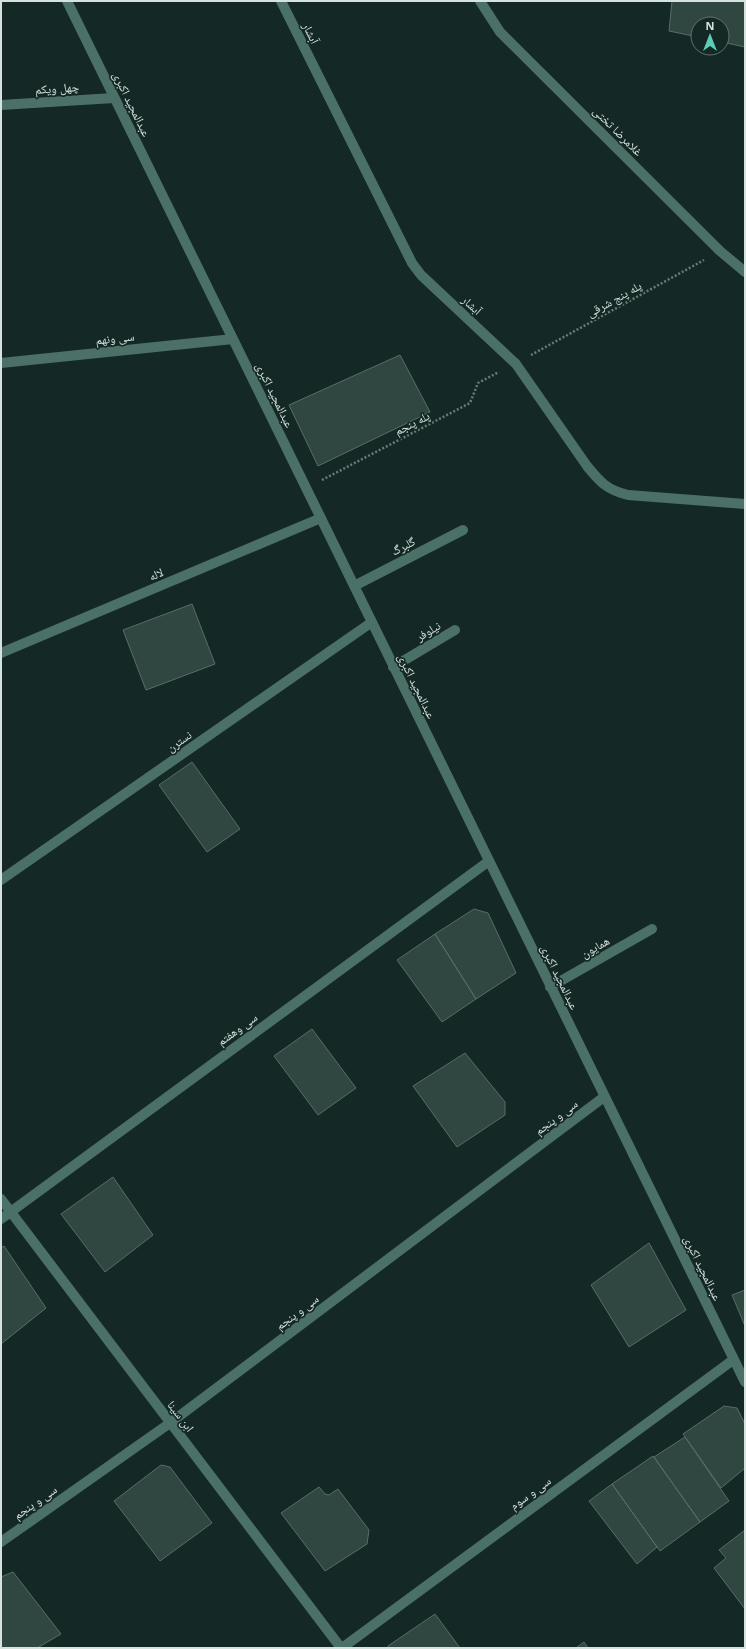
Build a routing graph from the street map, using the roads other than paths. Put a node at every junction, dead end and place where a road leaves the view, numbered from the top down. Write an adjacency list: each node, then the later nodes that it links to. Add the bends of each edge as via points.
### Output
1 (67, 1): 4 (street, عبدالمجید اکبری)
2 (281, 1): 9 (street, آبشار, via 412,263 421,275 516,364 599,481 613,491 628,495)
3 (480, 1): 6 (street, غلامرضا تختی, via 500,32)
4 (114, 98): 5 (street, چهل ویکم); 7 (street, عبدالمجید اکبری)
5 (1, 105)
6 (745, 272)
7 (233, 339): 8 (street, سی ونهم); 10 (street, عبدالمجید اکبری)
8 (1, 363)
9 (745, 504)
10 (321, 518): 12 (street, عبدالمجید اکبری); 15 (street, لاله)
11 (463, 530): 12 (street, گلبرگ)
12 (354, 586): 13 (street, عبدالمجید اکبری)
13 (372, 622): 16 (street, عبدالمجید اکبری); 18 (street, نسترن)
14 (455, 630): 16 (street, نیلوفر)
15 (1, 653)
16 (393, 667): 17 (street, عبدالمجید اکبری)
17 (488, 861): 20 (street, عبدالمجید اکبری); 23 (street, سی وهفتم)
18 (1, 880)
19 (652, 929): 20 (street, همایون)
20 (550, 987): 21 (street, عبدالمجید اکبری)
21 (604, 1097): 25 (street, عبدالمجید اکبری); 27 (street, سی و پنجم)
22 (1, 1199): 23 (street, ابن سینا)
23 (10, 1212): 24 (street, سی وهفتم); 27 (street, ابن سینا)
24 (1, 1219)
25 (733, 1360): 26 (street, عبدالمجید اکبری); 29 (street, سی و سوم)
26 (745, 1382)
27 (170, 1423): 28 (street, سی و پنجم); 29 (street, ابن سینا)
28 (1, 1542)
29 (342, 1648)

